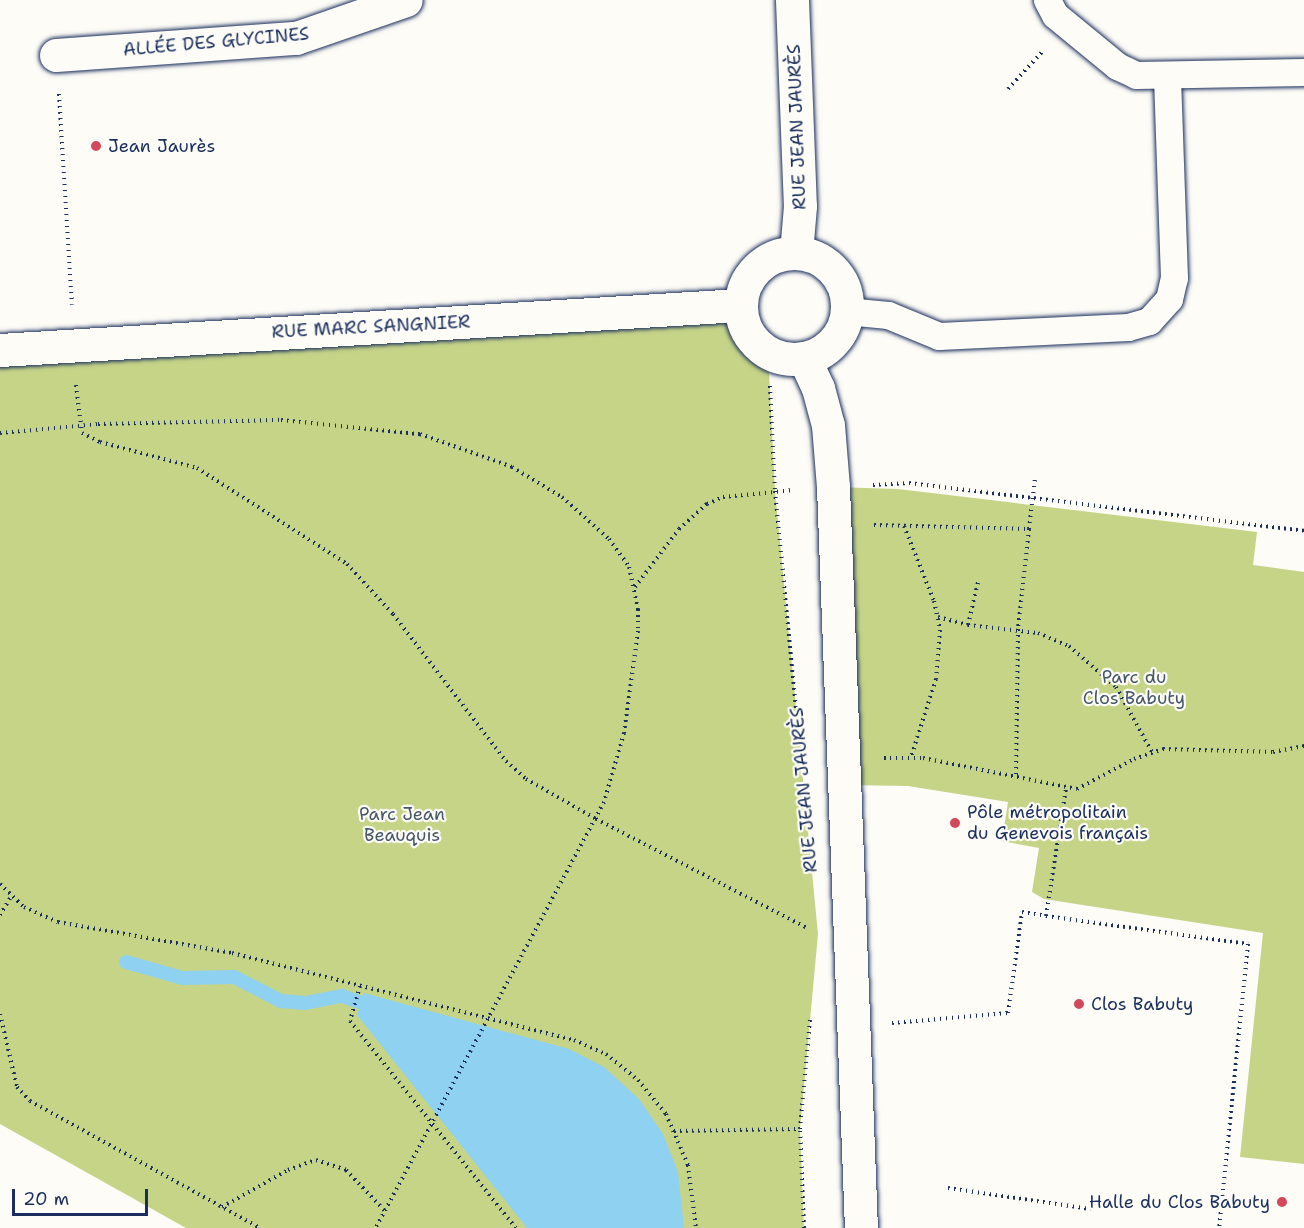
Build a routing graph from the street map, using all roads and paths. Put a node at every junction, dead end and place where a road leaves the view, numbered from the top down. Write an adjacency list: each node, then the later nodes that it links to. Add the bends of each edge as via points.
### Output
1 (406, 0): 5 (street, ALLÉE DES GLYCINES, via 296,38)
2 (792, 0): 9 (street, RUE JEAN JAURÈS, via 800,206)
3 (1047, 0): 4 (lane)
4 (1068, 25): 7 (lane, via 1127,72); 8 (path)
5 (56, 55): 12 (path)
6 (1304, 72): 7 (lane)
7 (1167, 77): 11 (lane, via 1174,278 1169,299 1149,321 1128,327 939,336 888,315)
8 (1008, 88)
9 (796, 253): 10 (street, via 762,264 747,282); 11 (street, via 816,259 833,271 844,290)
10 (741, 305): 12 (street, RUE MARC SANGNIER); 14 (street, via 748,331)
11 (846, 311): 15 (street, via 842,328 831,344)
12 (75, 345): 13 (street, RUE MARC SANGNIER); 16 (path)
13 (0, 350)
14 (768, 352): 15 (street); 32 (path, RUE JEAN JAURÈS, via 775,491)
15 (804, 358): 19 (street, RUE JEAN JAURÈS, via 818,388 828,425)
16 (78, 426): 17 (path); 27 (path, via 281,420 420,434 512,467 562,497 609,538 629,567); 38 (path, via 82,433 100,442 207,473 338,557 393,614 506,761 532,783)
17 (0, 433)
18 (1035, 478): 21 (path)
19 (833, 487): 21 (path, via 909,483); 22 (street, RUE JEAN JAURÈS)
20 (758, 492): 27 (path, via 723,496 707,504 679,529)
21 (1033, 498): 24 (path); 25 (path)
22 (834, 524): 23 (path); 35 (street, RUE JEAN JAURÈS)
23 (904, 526): 24 (path); 28 (path)
24 (1029, 529): 30 (path)
25 (1304, 531)
26 (978, 582): 29 (path)
27 (634, 588): 38 (path, via 638,631 624,733 613,777)
28 (938, 616): 29 (path); 34 (path, via 936,679)
29 (968, 625): 30 (path)
30 (1018, 629): 33 (path, via 1060,641 1104,673); 36 (path)
31 (1304, 746): 33 (path, via 1273,752 1184,748)
32 (800, 747)
33 (1152, 752): 37 (path, via 1082,789)
34 (911, 757): 35 (path); 36 (path)
35 (843, 758): 48 (street, RUE JEAN JAURÈS)
36 (1016, 778): 37 (path)
37 (1066, 789): 42 (path)
38 (596, 819): 43 (path); 47 (path)
39 (0, 884): 40 (path)
40 (11, 897): 41 (path); 44 (path, via 58,922 232,954)
41 (0, 915)
42 (1046, 916): 48 (path, via 1022,912 1008,1013); 62 (path, via 1248,944)
43 (818, 934)
44 (360, 986): 47 (path); 49 (path, via 350,1021)
45 (0, 1014): 53 (path, via 17,1087 30,1101)
46 (810, 1014): 50 (path)
47 (487, 1018): 49 (path); 51 (path, via 574,1040 606,1054 648,1090)
48 (854, 1026): 61 (street, RUE JEAN JAURÈS)
49 (431, 1121): 55 (path); 58 (path)
50 (800, 1129): 51 (path); 60 (path)
51 (674, 1131): 59 (path, via 688,1165)
52 (948, 1188): 54 (path)
53 (221, 1208): 55 (path, via 288,1170 316,1160 346,1170); 56 (path)
54 (1090, 1209)
55 (385, 1211): 57 (path)
56 (260, 1228)
57 (377, 1228)
58 (516, 1228)
59 (696, 1228)
60 (804, 1228)
61 (861, 1228)
62 (1219, 1228)

